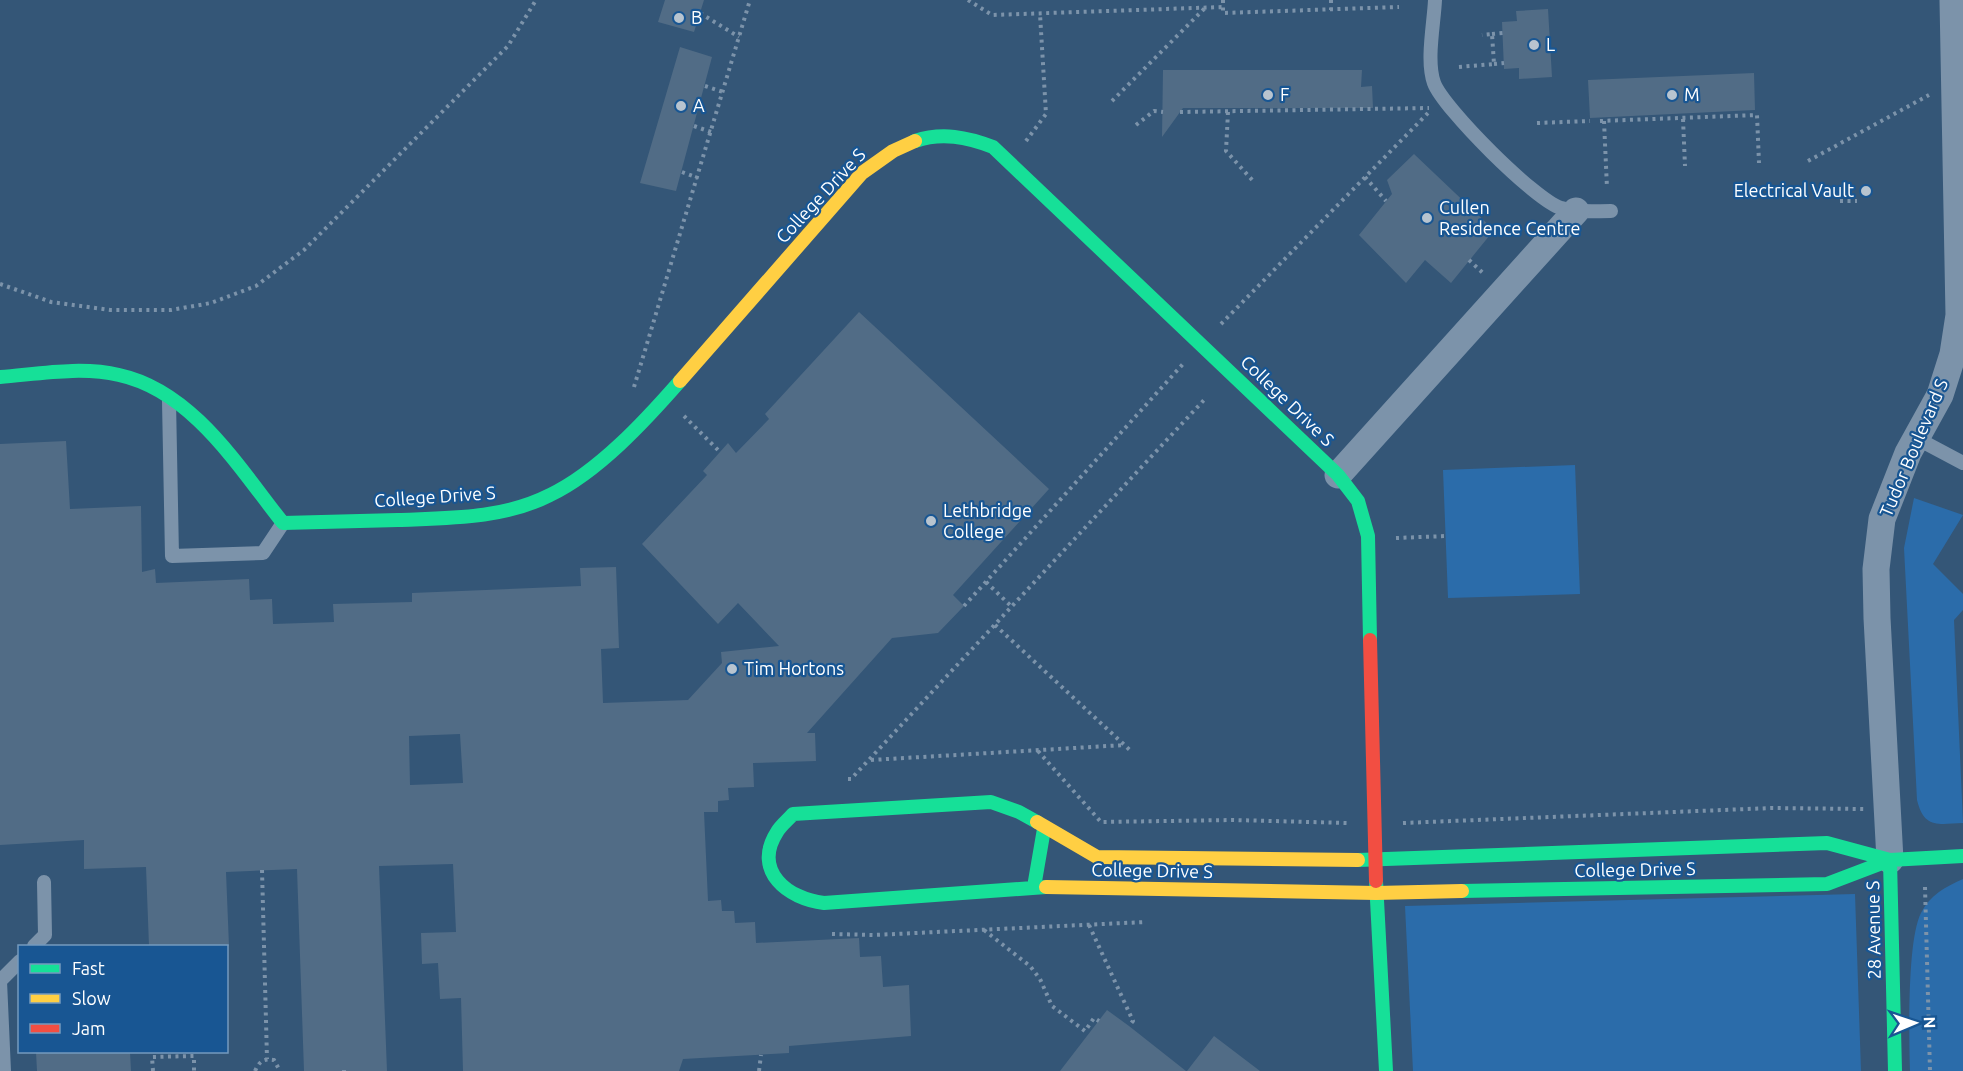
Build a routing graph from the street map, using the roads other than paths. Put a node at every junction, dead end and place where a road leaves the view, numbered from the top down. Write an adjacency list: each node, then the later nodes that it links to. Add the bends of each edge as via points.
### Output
1 (1435, 0): 3 (lane, via 1431,44 1437,103 1546,202)
2 (1957, 17): 7 (street, Tudor Boulevard S, via 1954,82 1959,315 1953,354 1940,395)
3 (1576, 211): 4 (lane); 9 (street)
4 (1611, 211)
5 (0, 377): 6 (street, via 118,374 150,384)
6 (169, 396): 10 (street, via 195,417); 10 (lane, via 172,556 263,553)
7 (1916, 438): 8 (lane); 14 (street, Tudor Boulevard S, via 1882,519 1876,569)
8 (1963, 463)
9 (1338, 475): 10 (street, College Drive S, via 1010,162 993,147 952,134 906,144 862,173 650,415 581,476 551,495 527,505 474,516); 13 (street, College Drive S, via 1358,501 1368,539)
10 (283, 523)
11 (1044, 829): 13 (street, College Drive S, via 1097,857 1118,859); 16 (street); 16 (street, College Drive S, via 1019,812 991,802 821,810 794,814 776,833 769,857 783,891 811,903)
12 (1963, 856): 14 (street, College Drive S)
13 (1376, 860): 14 (street, College Drive S, via 1827,843); 17 (street, College Drive S)
14 (1890, 860): 17 (street, College Drive S, via 1827,884); 22 (street, 28 Avenue S)
15 (44, 882): 18 (lane, via 45,935)
16 (1034, 887): 17 (street, College Drive S)
17 (1376, 894): 21 (street, College Drive S)
18 (35, 945)
19 (18, 963): 20 (lane, via 0,981)
20 (4, 1071)
21 (1386, 1071)
22 (1895, 1071)

